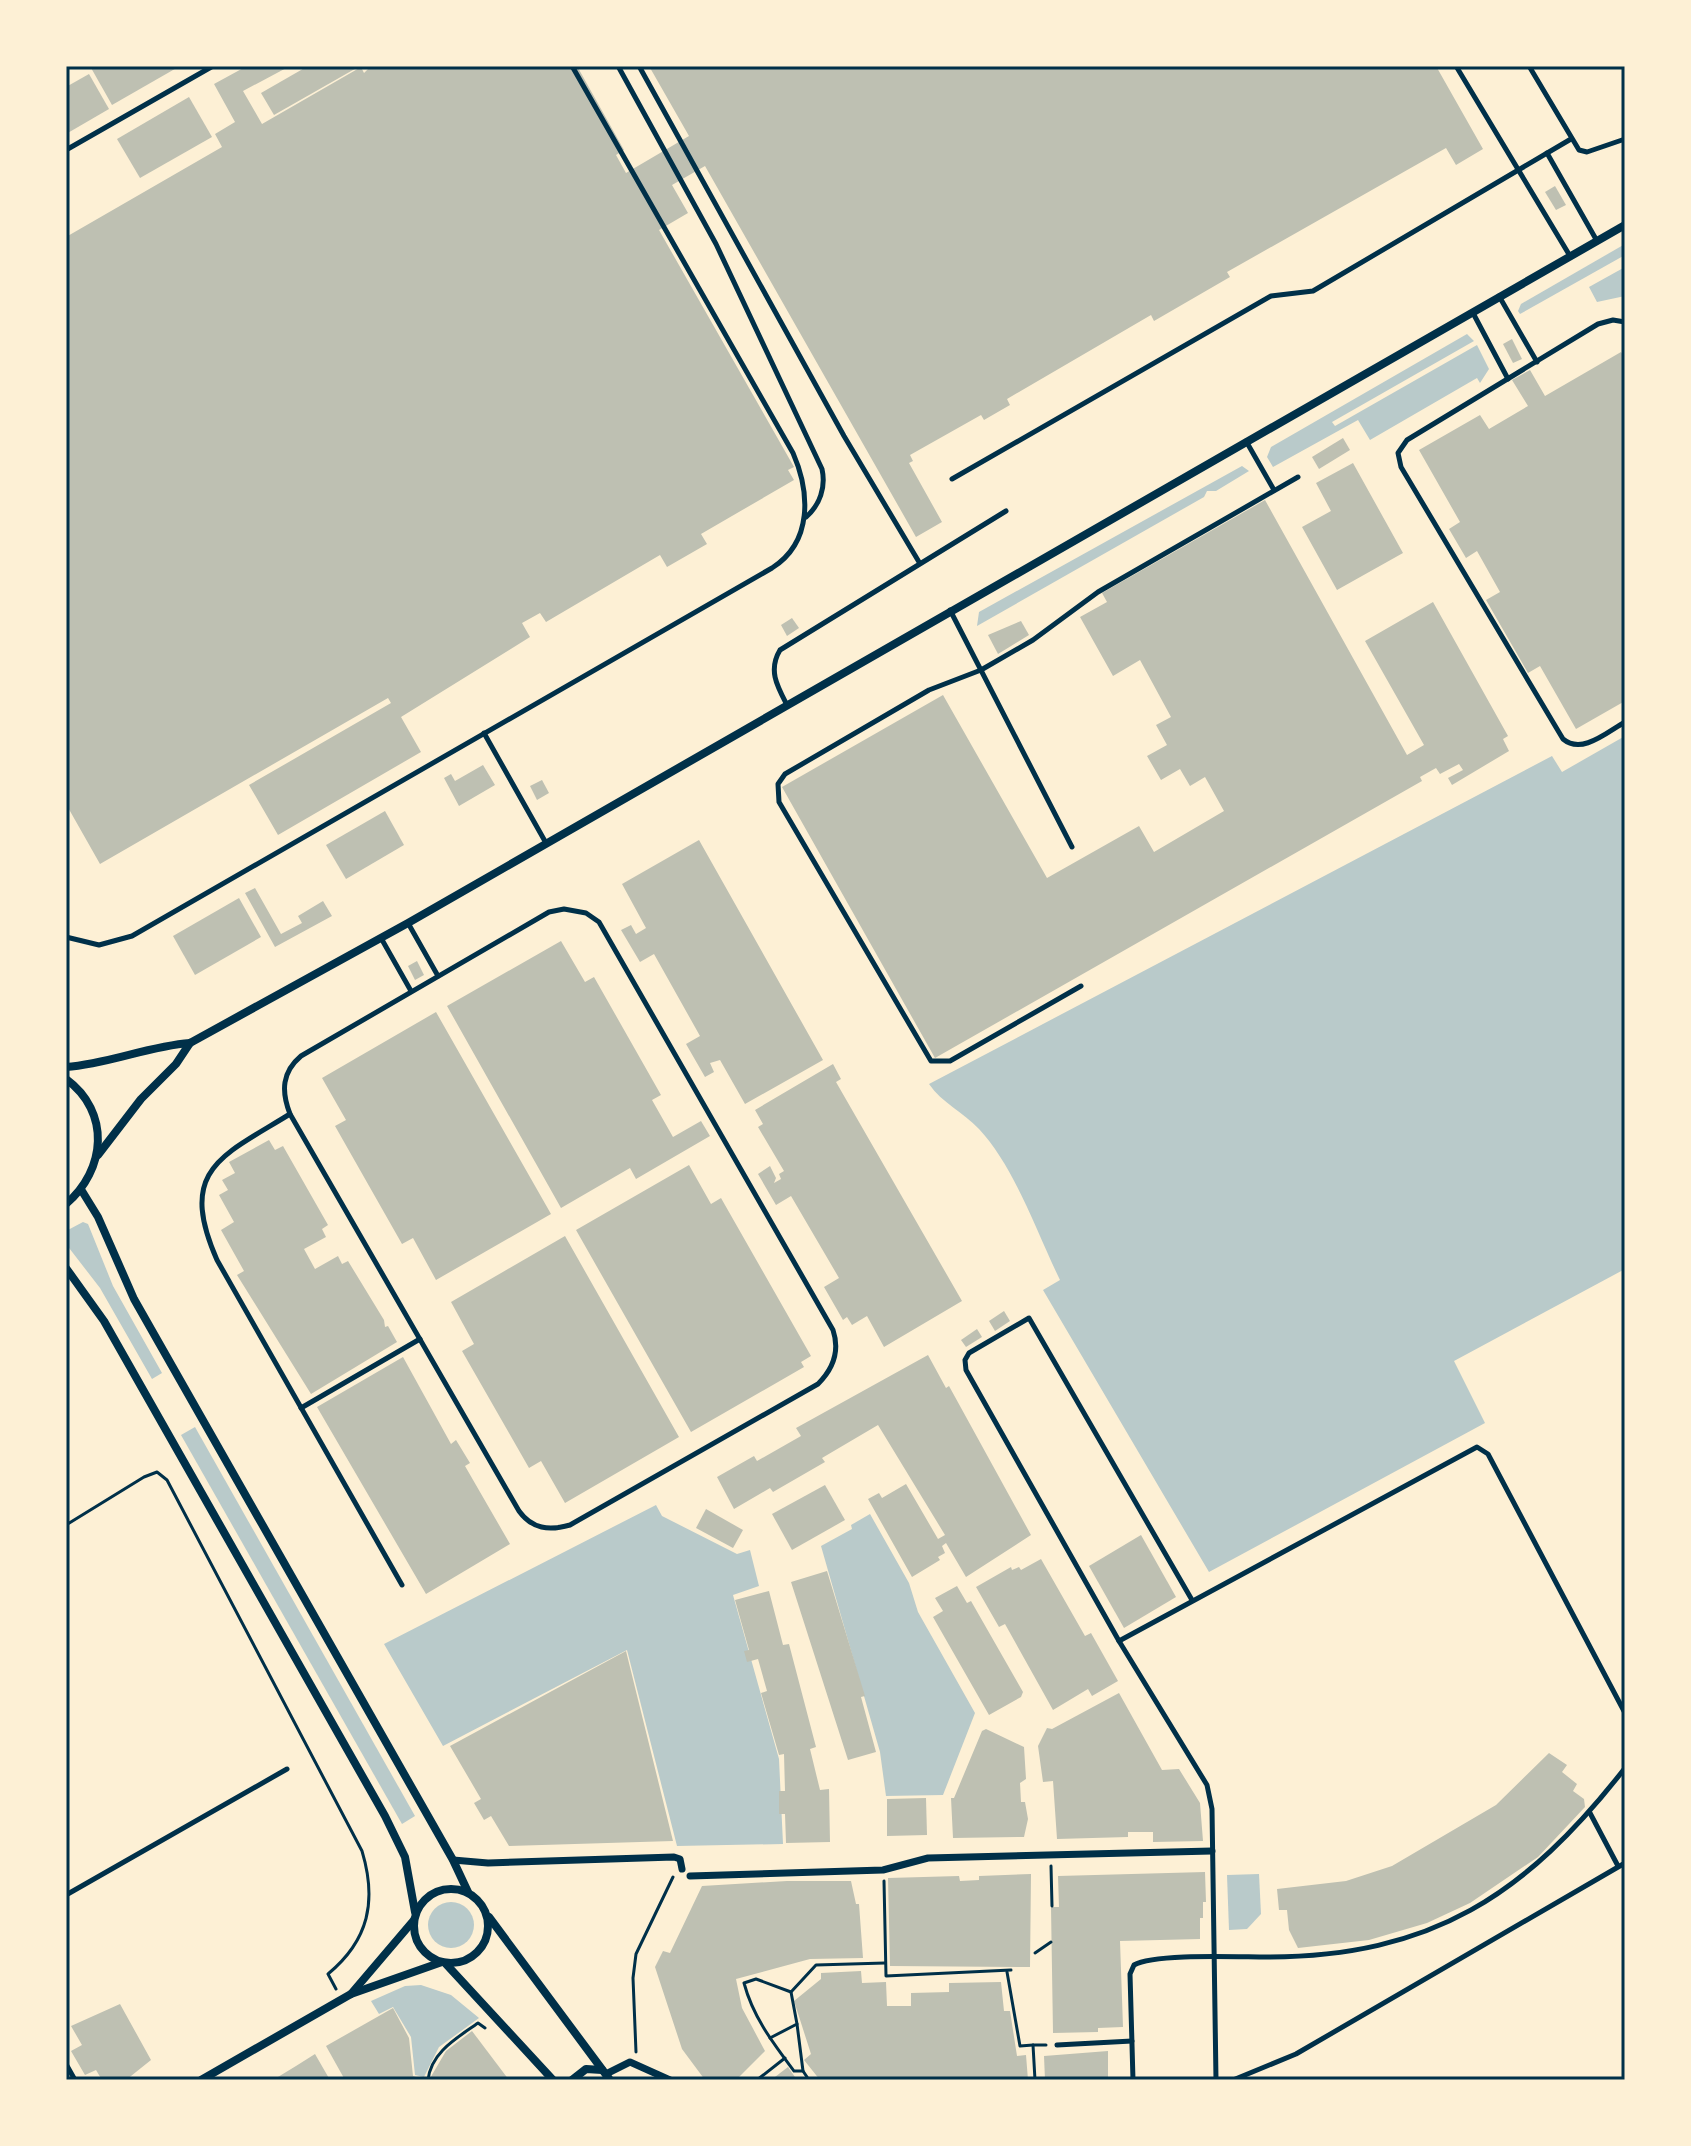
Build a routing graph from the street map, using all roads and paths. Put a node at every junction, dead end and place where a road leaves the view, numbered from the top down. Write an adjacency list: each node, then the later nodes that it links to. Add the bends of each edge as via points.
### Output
1 (213, 66): 9 (lane)
2 (572, 66): 25 (lane, via 793,453 804,482)
3 (618, 66): 25 (lane, via 716,244 822,469 822,492)
4 (639, 66): 26 (lane)
5 (1456, 66): 11 (lane)
6 (1529, 66): 7 (lane)
7 (1571, 139): 8 (lane, via 1583,152); 10 (lane)
8 (1625, 139)
9 (66, 150)
10 (1547, 153): 11 (lane); 13 (lane)
11 (1520, 168): 14 (lane); 22 (lane, via 1313,291 1271,296)
12 (1625, 225): 13 (street)
13 (1597, 241): 14 (street)
14 (1570, 256): 15 (street)
15 (1499, 296): 16 (street); 18 (lane)
16 (1472, 311): 19 (lane); 20 (street)
17 (1625, 322): 18 (lane, via 1598,324)
18 (1537, 362): 19 (lane)
19 (1508, 379): 30 (lane, via 1407,440 1398,453 1399,462 1563,739 1580,746)
20 (1245, 440): 23 (lane); 27 (street)
21 (1298, 477): 23 (lane)
22 (952, 479)
23 (1274, 490): 28 (lane, via 1098,592)
24 (1006, 511): 26 (lane)
25 (805, 517): 31 (lane, via 784,561)
26 (919, 562): 29 (lane, via 780,650 774,673)
27 (949, 609): 28 (lane); 29 (street)
28 (981, 670): 33 (lane); 38 (lane, via 929,690 785,774 776,789 779,802 931,1061 950,1061)
29 (787, 705): 32 (street)
30 (1625, 722)
31 (484, 733): 32 (lane); 35 (lane, via 132,936 99,945)
32 (546, 843): 34 (street)
33 (1072, 847)
34 (408, 923): 36 (street); 37 (lane)
35 (66, 937)
36 (381, 938): 39 (lane); 40 (street)
37 (438, 976): 39 (lane); 48 (lane, via 549,912 580,910 599,922 833,1330 836,1345 830,1369 818,1384 570,1525 550,1528 531,1524 519,1511)
38 (1081, 986)
39 (411, 991): 43 (lane, via 293,1063 284,1085)
40 (190, 1043): 41 (street); 44 (street)
41 (66, 1067)
42 (66, 1079): 44 (street, via 92,1108)
43 (290, 1114): 48 (lane); 49 (lane, via 213,1164 203,1211 217,1260)
44 (98, 1156): 45 (street)
45 (82, 1191): 46 (street); 60 (street, via 134,1299)
46 (66, 1204)
47 (66, 1268): 70 (street, via 104,1321 385,1816 405,1857)
48 (420, 1339): 49 (lane)
49 (301, 1408): 51 (lane)
50 (66, 1525): 78 (path, via 144,1477 157,1472 167,1480 362,1851 370,1878 367,1921 352,1951 328,1974)
51 (402, 1585)
52 (1192, 1600): 53 (lane); 53 (lane, via 1029,1318 969,1353 966,1370); 54 (lane, via 1477,1447 1488,1454)
53 (1119, 1641): 58 (lane, via 1207,1785)
54 (1625, 1713)
55 (1625, 1768): 57 (lane)
56 (287, 1769): 67 (lane)
57 (1590, 1813): 62 (lane); 73 (lane, via 1520,1879 1472,1911 1434,1928 1340,1954)
58 (1212, 1851): 59 (street); 73 (lane)
59 (1051, 1854): 64 (street, via 928,1858); 68 (path)
60 (453, 1860): 63 (street, via 674,1857); 66 (street)
61 (1625, 1863): 62 (lane)
62 (1618, 1866): 101 (lane, via 1296,2054)
63 (682, 1869)
64 (883, 1870): 65 (street); 75 (path)
65 (690, 1876): 86 (path, via 671,1877 636,1954)
66 (468, 1892): 69 (street); 70 (street, via 437,1890 424,1899)
67 (66, 1895)
68 (1052, 1906)
69 (486, 1913): 74 (street, via 485,1943 475,1955); 89 (street)
70 (415, 1916): 74 (street, via 418,1946); 77 (street)
71 (1051, 1942): 72 (path)
72 (1035, 1953)
73 (1213, 1958): 82 (lane, via 1134,1965); 100 (lane)
74 (444, 1963): 77 (street); 79 (street)
75 (885, 1963): 76 (path, via 816,1965); 83 (path, via 886,1976 1009,1971 1020,2046)
76 (791, 1992): 80 (path); 81 (path, via 756,1979 744,1983 751,2008)
77 (351, 1994): 78 (street)
78 (342, 1999): 91 (street)
79 (497, 2019): 92 (path, via 483,2029 478,2023 443,2048); 93 (street)
80 (797, 2024): 81 (path); 88 (path)
81 (770, 2038): 85 (path)
82 (1132, 2041): 84 (lane); 99 (lane)
83 (1033, 2045): 84 (path); 98 (path)
84 (1057, 2045)
85 (785, 2058): 88 (path, via 794,2071); 96 (path)
86 (636, 2063): 89 (street, via 625,2062); 95 (street)
87 (66, 2064): 90 (lane)
88 (803, 2071): 97 (path)
89 (606, 2075): 94 (street, via 586,2069)
90 (75, 2080)
91 (201, 2080)
92 (428, 2080)
93 (553, 2080)
94 (572, 2080)
95 (670, 2080)
96 (757, 2080)
97 (809, 2080)
98 (1035, 2080)
99 (1133, 2080)
100 (1216, 2080)
101 (1233, 2080)

